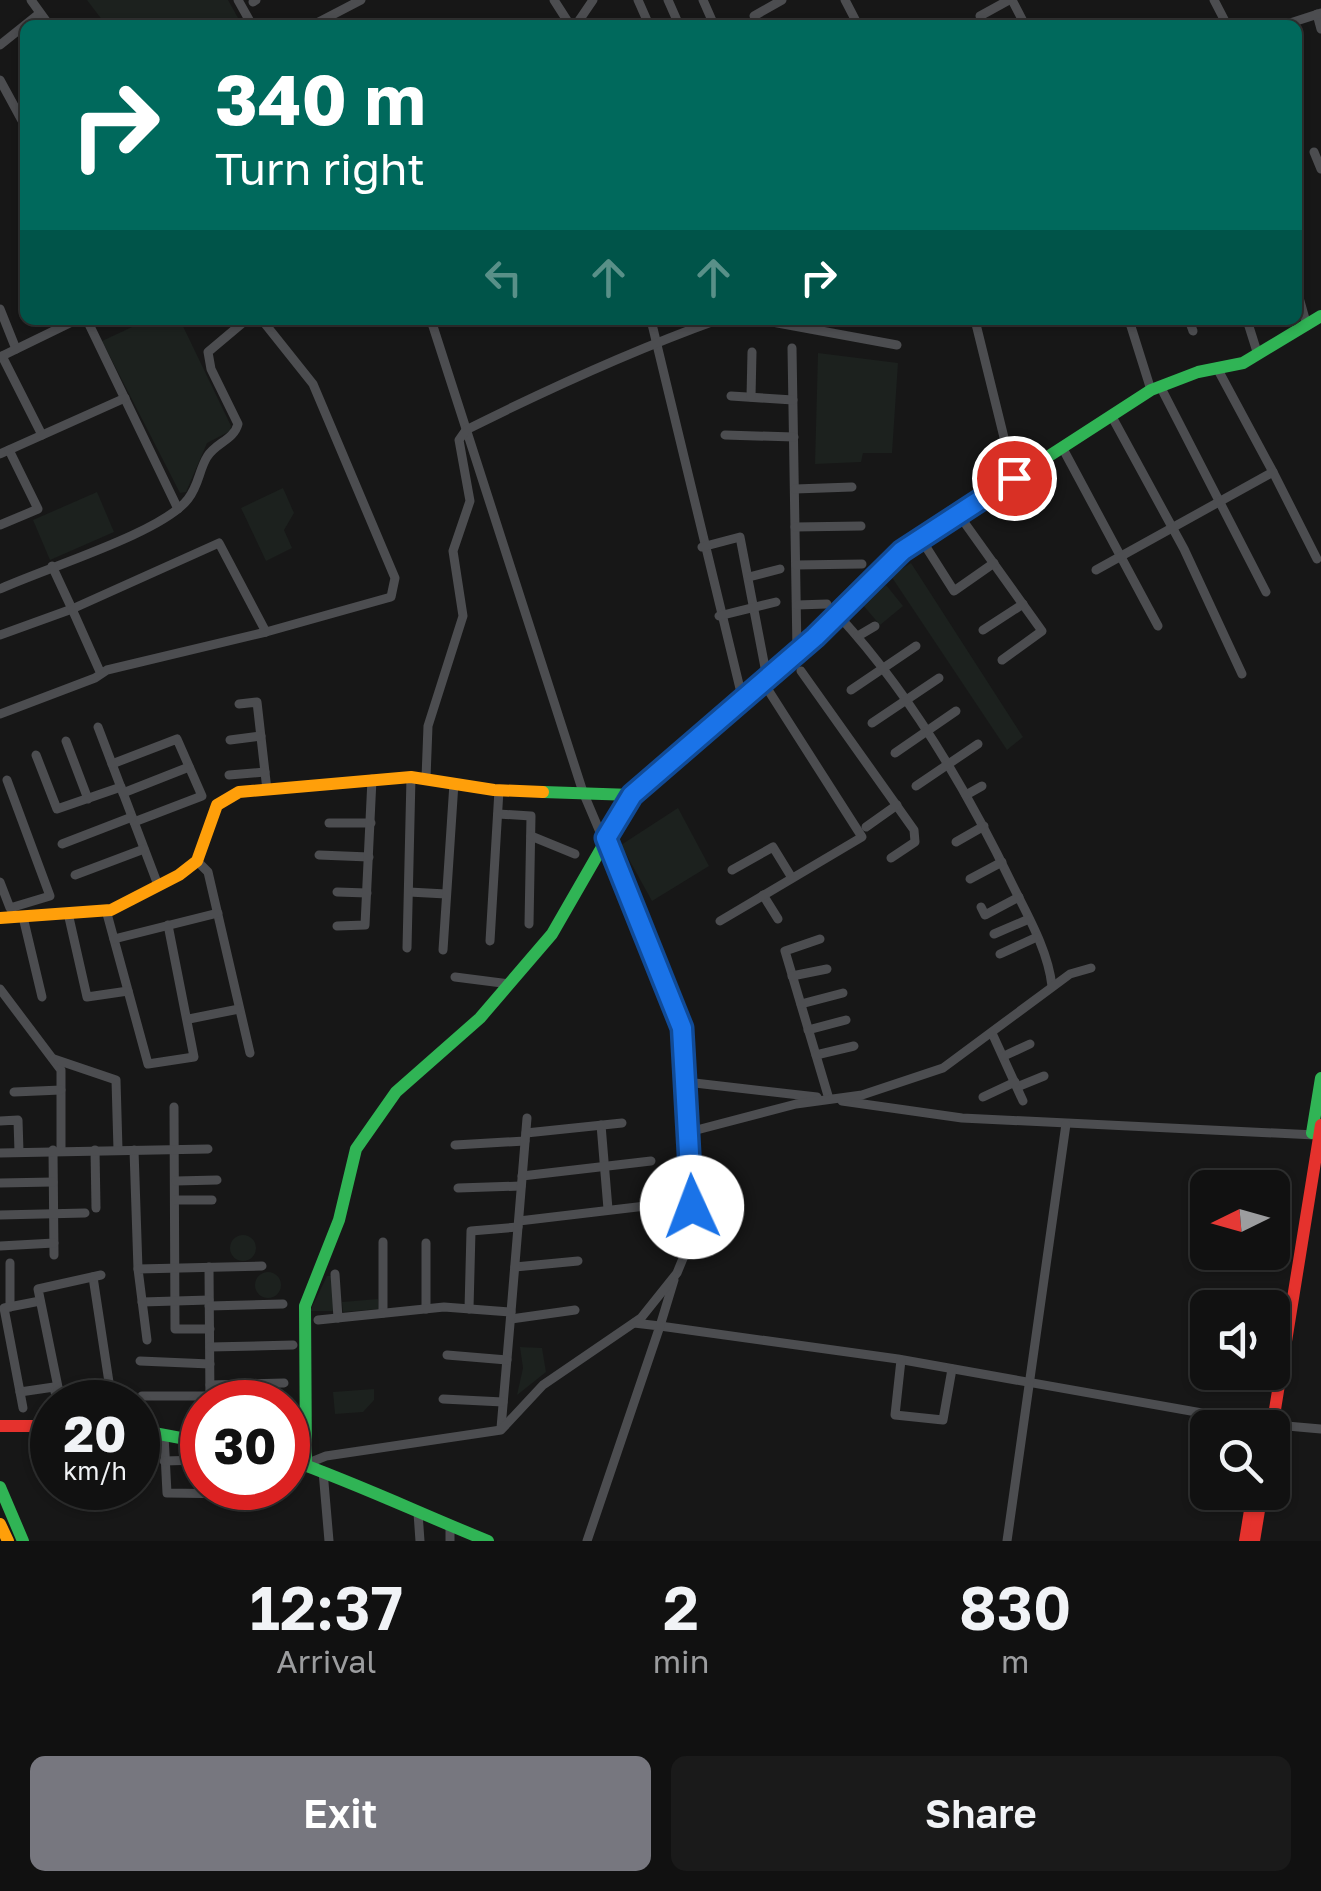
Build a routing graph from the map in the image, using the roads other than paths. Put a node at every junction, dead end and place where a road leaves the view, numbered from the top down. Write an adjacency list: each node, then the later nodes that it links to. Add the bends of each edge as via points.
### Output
1 (31, 0): 8 (street)
2 (361, 0): 14 (street)
3 (638, 0): 7 (street)
4 (782, 0): 10 (street)
5 (1028, 0): 6 (street)
6 (1012, 2): 11 (street)
7 (626, 6)
8 (40, 13): 12 (street); 13 (street)
9 (1319, 13): 16 (street)
10 (754, 16)
11 (980, 16)
12 (31, 20)
13 (45, 20)
14 (323, 20)
15 (20, 29): 17 (street)
16 (1321, 29)
17 (0, 45)
18 (0, 80): 19 (street)
19 (20, 117)
20 (1314, 152): 21 (street)
21 (1321, 170)
22 (1302, 308): 38 (street)
23 (0, 310): 44 (street)
24 (1321, 316): 38 (street)
25 (66, 325): 44 (street)
26 (89, 325): 52 (street)
27 (240, 325): 66 (street, via 208,352 236,431 206,458 199,482)
28 (266, 325): 96 (street, via 313,384 396,578 392,597)
29 (433, 325): 55 (street)
30 (652, 325): 41 (street)
31 (702, 325): 41 (street)
32 (808, 325): 40 (street)
33 (841, 325): 40 (street)
34 (976, 325): 62 (street)
35 (1131, 325): 49 (street)
36 (1191, 325): 39 (street)
37 (1249, 325): 46 (street)
38 (1307, 326): 46 (street)
39 (1193, 332)
40 (839, 334): 42 (street)
41 (656, 341): 55 (street); 73 (street)
42 (897, 345)
43 (792, 348): 53 (street)
44 (16, 349): 47 (street)
45 (752, 352): 51 (street)
46 (1258, 355): 48 (street)
47 (1, 356): 56 (street)
48 (1217, 368): 49 (street); 61 (street)
49 (1156, 388): 54 (street); 65 (street)
50 (730, 396): 51 (street)
51 (751, 397): 53 (street)
52 (124, 398): 56 (street); 66 (street)
53 (793, 400): 58 (street)
54 (1111, 415): 59 (street); 71 (street)
55 (466, 430): 127 (street, via 459,440 470,501 453,551 463,616); 136 (street)
56 (42, 435): 60 (street)
57 (725, 435): 58 (street)
58 (794, 437): 64 (street)
59 (1062, 447): 62 (street); 74 (street)
60 (4, 452): 68 (street, via 38,509)
61 (1274, 472): 65 (street); 75 (street)
62 (1014, 478): 67 (street)
63 (852, 487): 64 (street)
64 (794, 488): 70 (street)
65 (1221, 500): 71 (street); 84 (street)
66 (178, 508): 79 (street)
67 (959, 514): 72 (street); 77 (street)
68 (0, 525)
69 (861, 526): 70 (street)
70 (795, 527): 78 (street)
71 (1172, 527): 74 (street); 104 (street)
72 (921, 539): 77 (street, via 954,591); 91 (street)
73 (702, 547): 82 (street, via 740,537); 92 (street)
74 (1120, 555): 81 (street); 94 (street)
75 (1317, 559)
76 (862, 564): 78 (street)
77 (994, 564): 87 (street)
78 (796, 565): 88 (street)
79 (52, 566): 83 (street); 90 (street)
80 (780, 569): 82 (street)
81 (1096, 570)
82 (749, 577): 89 (street)
83 (0, 589)
84 (1266, 592)
85 (776, 602): 89 (street)
86 (827, 604): 88 (street)
87 (1023, 604): 95 (street); 101 (street, via 1042,630)
88 (797, 605): 100 (street)
89 (756, 606): 92 (street); 106 (street)
90 (72, 609): 96 (street, via 218,543); 97 (street); 103 (street)
91 (838, 615): 98 (street); 100 (street)
92 (718, 616): 109 (street)
93 (875, 626): 98 (street)
94 (1158, 626)
95 (983, 630)
96 (266, 632): 103 (street)
97 (0, 636)
98 (858, 636): 102 (street)
99 (916, 646): 102 (street)
100 (793, 656): 106 (street); 140 (street)
101 (1002, 660)
102 (883, 668): 107 (street); 108 (street)
103 (100, 674): 112 (street)
104 (1242, 674)
105 (939, 678): 108 (street)
106 (765, 680): 109 (street); 160 (street, via 862,837)
107 (852, 690)
108 (904, 701): 113 (street); 115 (street)
109 (742, 702): 137 (street)
110 (239, 704): 116 (street, via 258,702)
111 (956, 711): 115 (street)
112 (0, 714)
113 (872, 723)
114 (98, 727): 122 (street)
115 (926, 732): 120 (street); 123 (street)
116 (261, 736): 117 (street); 125 (street)
117 (230, 740)
118 (66, 741): 139 (street)
119 (978, 744): 123 (street)
120 (895, 753)
121 (36, 755): 139 (street, via 57,810)
122 (112, 764): 124 (street, via 177,739); 133 (street)
123 (947, 765): 131 (street); 138 (street)
124 (189, 767): 133 (street); 142 (street, via 202,796)
125 (265, 772): 126 (street); 134 (street)
126 (229, 775)
127 (419, 777): 128 (street); 130 (street); 166 (street)
128 (372, 779): 134 (street); 144 (street)
129 (7, 780): 162 (street, via 50,896 10,908)
130 (454, 783): 135 (street); 167 (street)
131 (916, 786)
132 (982, 786): 138 (street)
133 (122, 790): 139 (street); 142 (street)
134 (267, 790): 156 (street, via 239,792 218,805)
135 (500, 790): 136 (street); 141 (street)
136 (583, 792): 137 (street); 148 (street)
137 (632, 795): 148 (street)
138 (966, 795): 145 (street)
139 (88, 799)
140 (896, 805): 146 (street); 155 (street, via 916,836)
141 (498, 814): 147 (street, via 531,816); 186 (street)
142 (133, 820): 150 (street); 151 (street)
143 (329, 823): 144 (street)
144 (371, 823): 154 (street)
145 (984, 826): 149 (street); 157 (street)
146 (866, 827)
147 (531, 836): 152 (street); 179 (street)
148 (606, 838): 194 (street, via 552,934); 214 (street, via 679,1018)
149 (956, 842)
150 (62, 844)
151 (144, 849): 159 (street); 163 (street)
152 (575, 854)
153 (319, 856): 154 (street)
154 (369, 857): 165 (street)
155 (891, 858)
156 (197, 861): 163 (street); 173 (street, via 208,872)
157 (1002, 862): 161 (street); 169 (street)
158 (732, 870): 160 (street, via 773,847)
159 (75, 875)
160 (792, 878): 168 (street)
161 (970, 878)
162 (0, 882)
163 (158, 886): 171 (street)
164 (336, 892): 165 (street)
165 (367, 892): 181 (street, via 366,926)
166 (409, 892): 167 (street); 187 (street)
167 (446, 894): 188 (street)
168 (763, 896): 175 (street); 177 (street)
169 (1019, 897): 170 (street, via 985,915); 176 (street)
170 (981, 907)
171 (106, 910): 172 (street); 184 (street)
172 (68, 913): 174 (street); 197 (street, via 86,997)
173 (218, 913): 180 (street); 201 (street)
174 (23, 916): 178 (street); 199 (street)
175 (778, 919)
176 (1029, 919): 182 (street); 183 (street)
177 (720, 921)
178 (1, 922)
179 (529, 924)
180 (168, 926): 184 (street); 202 (street)
181 (338, 926)
182 (994, 934)
183 (1037, 937): 189 (street); 195 (street)
184 (114, 939): 197 (street)
185 (820, 939): 193 (street, via 786,947)
186 (490, 941)
187 (408, 948)
188 (443, 950)
189 (1000, 954)
190 (1092, 968): 195 (street)
191 (827, 969): 193 (street)
192 (455, 976): 194 (street)
193 (792, 976): 200 (street)
194 (510, 984): 295 (street, via 396,1092 356,1149 339,1220 305,1306)
195 (1052, 986): 205 (street)
196 (0, 989): 211 (street)
197 (128, 991): 202 (street, via 148,1064 194,1057)
198 (843, 992): 200 (street)
199 (42, 997)
200 (801, 1004): 204 (street)
201 (239, 1009): 202 (street); 208 (street)
202 (189, 1019)
203 (846, 1020): 204 (street)
204 (808, 1030): 209 (street)
205 (992, 1033): 210 (street); 219 (street, via 943,1068 862,1096)
206 (1030, 1044): 210 (street)
207 (854, 1046): 209 (street)
208 (250, 1053)
209 (816, 1055): 219 (street)
210 (1004, 1056): 215 (street)
211 (54, 1059): 216 (street); 235 (street, via 116,1080)
212 (1044, 1076): 215 (street)
213 (1321, 1078): 228 (street)
214 (686, 1082): 219 (street); 227 (street)
215 (1016, 1084): 218 (street); 220 (street)
216 (61, 1090): 217 (street); 233 (street)
217 (14, 1092)
218 (983, 1097)
219 (829, 1098): 225 (street, via 962,1118); 227 (street)
220 (1023, 1101)
221 (174, 1107): 231 (street)
222 (527, 1118): 229 (street)
223 (0, 1122): 237 (street, via 18,1120)
224 (622, 1122): 226 (street)
225 (1066, 1124): 228 (street); 296 (street)
226 (601, 1125): 229 (street); 240 (street)
227 (689, 1132): 264 (street, via 691,1220)
228 (1318, 1133): 266 (street); 302 (street)
229 (525, 1137): 230 (street); 243 (street)
230 (455, 1145)
231 (176, 1148): 232 (street); 236 (street); 242 (street)
232 (208, 1149)
233 (57, 1150): 234 (street); 237 (street); 244 (street)
234 (95, 1150): 235 (street); 251 (street, via 90,1210)
235 (118, 1150): 236 (street)
236 (134, 1150): 263 (street)
237 (19, 1152): 238 (street)
238 (0, 1153)
239 (652, 1161): 240 (street)
240 (604, 1166): 243 (street); 250 (street)
241 (217, 1180): 242 (street)
242 (176, 1181): 247 (street)
243 (522, 1181): 246 (street); 253 (street)
244 (53, 1182): 245 (street); 251 (street)
245 (0, 1184)
246 (458, 1188)
247 (176, 1200): 248 (street); 262 (street)
248 (212, 1200)
249 (671, 1203): 250 (street)
250 (608, 1209): 253 (street)
251 (54, 1213): 252 (street); 256 (street, via 54,1249)
252 (0, 1215)
253 (518, 1224): 261 (street); 274 (street, via 470,1231)
254 (383, 1242): 276 (street)
255 (426, 1242): 273 (street)
256 (0, 1246)
257 (578, 1261): 261 (street)
258 (10, 1263): 272 (street)
259 (262, 1266): 260 (street)
260 (209, 1267): 262 (street); 270 (street)
261 (515, 1267): 277 (street)
262 (176, 1268): 263 (street); 267 (street)
263 (138, 1270): 269 (street)
264 (676, 1273): 280 (street); 281 (street)
265 (335, 1274): 278 (street)
266 (1288, 1290)
267 (174, 1300): 269 (street); 270 (street); 282 (street, via 176,1329)
268 (40, 1301): 272 (street); 292 (street); 293 (street, via 38,1289 97,1276)
269 (142, 1302): 283 (street)
270 (209, 1303): 271 (street); 282 (street)
271 (283, 1304)
272 (4, 1308): 297 (street)
273 (426, 1309): 274 (street); 276 (street)
274 (469, 1309): 277 (street)
275 (576, 1310): 277 (street)
276 (382, 1313): 278 (street)
277 (511, 1316): 287 (street)
278 (338, 1318): 279 (street)
279 (318, 1320)
280 (634, 1323): 281 (street); 308 (street, via 543,1385)
281 (660, 1326): 288 (street); 330 (street)
282 (210, 1329): 285 (street)
283 (147, 1340)
284 (293, 1345): 285 (street)
285 (210, 1347): 290 (street)
286 (447, 1355): 287 (street)
287 (507, 1360): 300 (street)
288 (902, 1360): 291 (street); 291 (street, via 896,1415 943,1420)
289 (140, 1362): 290 (street)
290 (210, 1364): 294 (street)
291 (952, 1369): 296 (street)
292 (55, 1380)
293 (109, 1380)
294 (210, 1380)
295 (305, 1380)
296 (1030, 1382): 303 (street); 331 (street)
297 (20, 1392): 298 (street); 301 (street)
298 (30, 1393)
299 (443, 1400): 300 (street)
300 (504, 1402): 308 (street)
301 (22, 1408)
302 (1271, 1410)
303 (1190, 1412)
304 (0, 1426): 305 (street)
305 (30, 1426)
306 (1290, 1427): 307 (street)
307 (1321, 1429)
308 (501, 1430): 314 (street)
309 (160, 1434): 310 (street)
310 (164, 1435): 311 (street); 312 (street)
311 (180, 1438)
312 (164, 1460): 313 (street); 318 (street, via 167,1493)
313 (180, 1460)
314 (310, 1462)
315 (310, 1466): 316 (street)
316 (322, 1471): 321 (street); 326 (street)
317 (0, 1487): 325 (street)
318 (180, 1493)
319 (1249, 1510): 332 (street)
320 (1259, 1510): 333 (street)
321 (418, 1513): 323 (street); 327 (street)
322 (0, 1524): 324 (street)
323 (450, 1526): 328 (street); 329 (street)
324 (8, 1541)
325 (23, 1541)
326 (329, 1541)
327 (420, 1541)
328 (450, 1541)
329 (488, 1541)
330 (587, 1541)
331 (1007, 1541)
332 (1244, 1541)
333 (1254, 1541)

